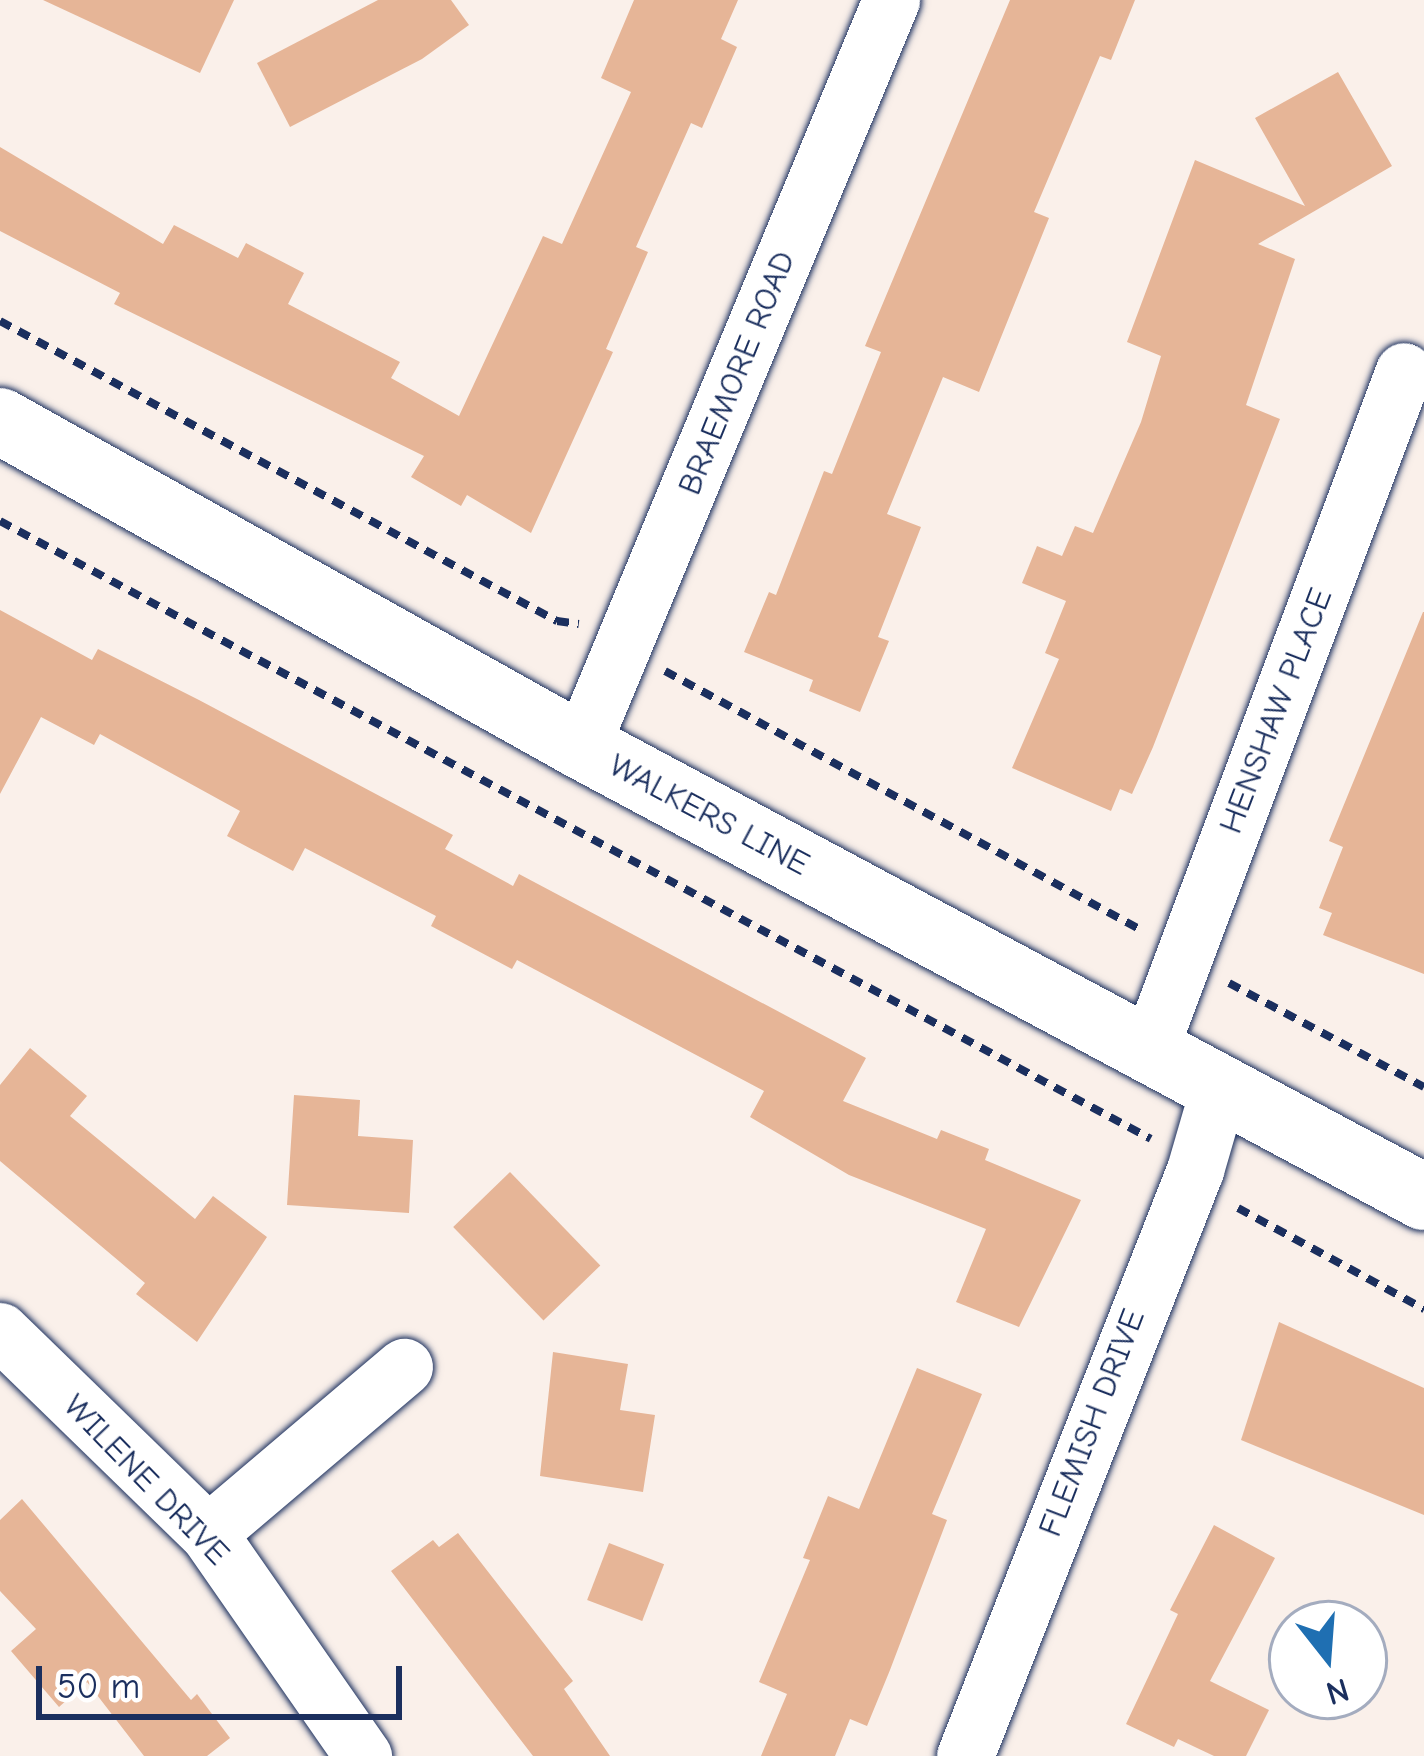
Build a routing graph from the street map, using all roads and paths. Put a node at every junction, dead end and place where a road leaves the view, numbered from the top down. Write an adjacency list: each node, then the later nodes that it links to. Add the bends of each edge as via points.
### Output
1 (891, 0): 6 (street, BRAEMORE ROAD)
2 (0, 321): 6 (path, via 557,621)
3 (1404, 371): 8 (street, HENSHAW PLACE)
4 (0, 421): 7 (main road, WALKERS LINE)
5 (0, 521): 12 (path, via 1169,1149)
6 (630, 630): 7 (street, BRAEMORE ROAD); 8 (path, via 671,678 1120,922)
7 (581, 746): 9 (main road, WALKERS LINE)
8 (1187, 947): 9 (street, HENSHAW PLACE); 10 (path, via 1228,982)
9 (1149, 1050): 11 (main road, WALKERS LINE)
10 (1424, 1087)
11 (1218, 1091): 12 (street, FLEMISH DRIVE); 13 (main road, WALKERS LINE)
12 (1195, 1170): 14 (path, via 1246,1215); 19 (street, FLEMISH DRIVE)
13 (1424, 1197)
14 (1424, 1309)
15 (0, 1331): 17 (street, WILENE DRIVE)
16 (404, 1367): 17 (street)
17 (208, 1533): 18 (street, WILENE DRIVE)
18 (363, 1756)
19 (964, 1756)

